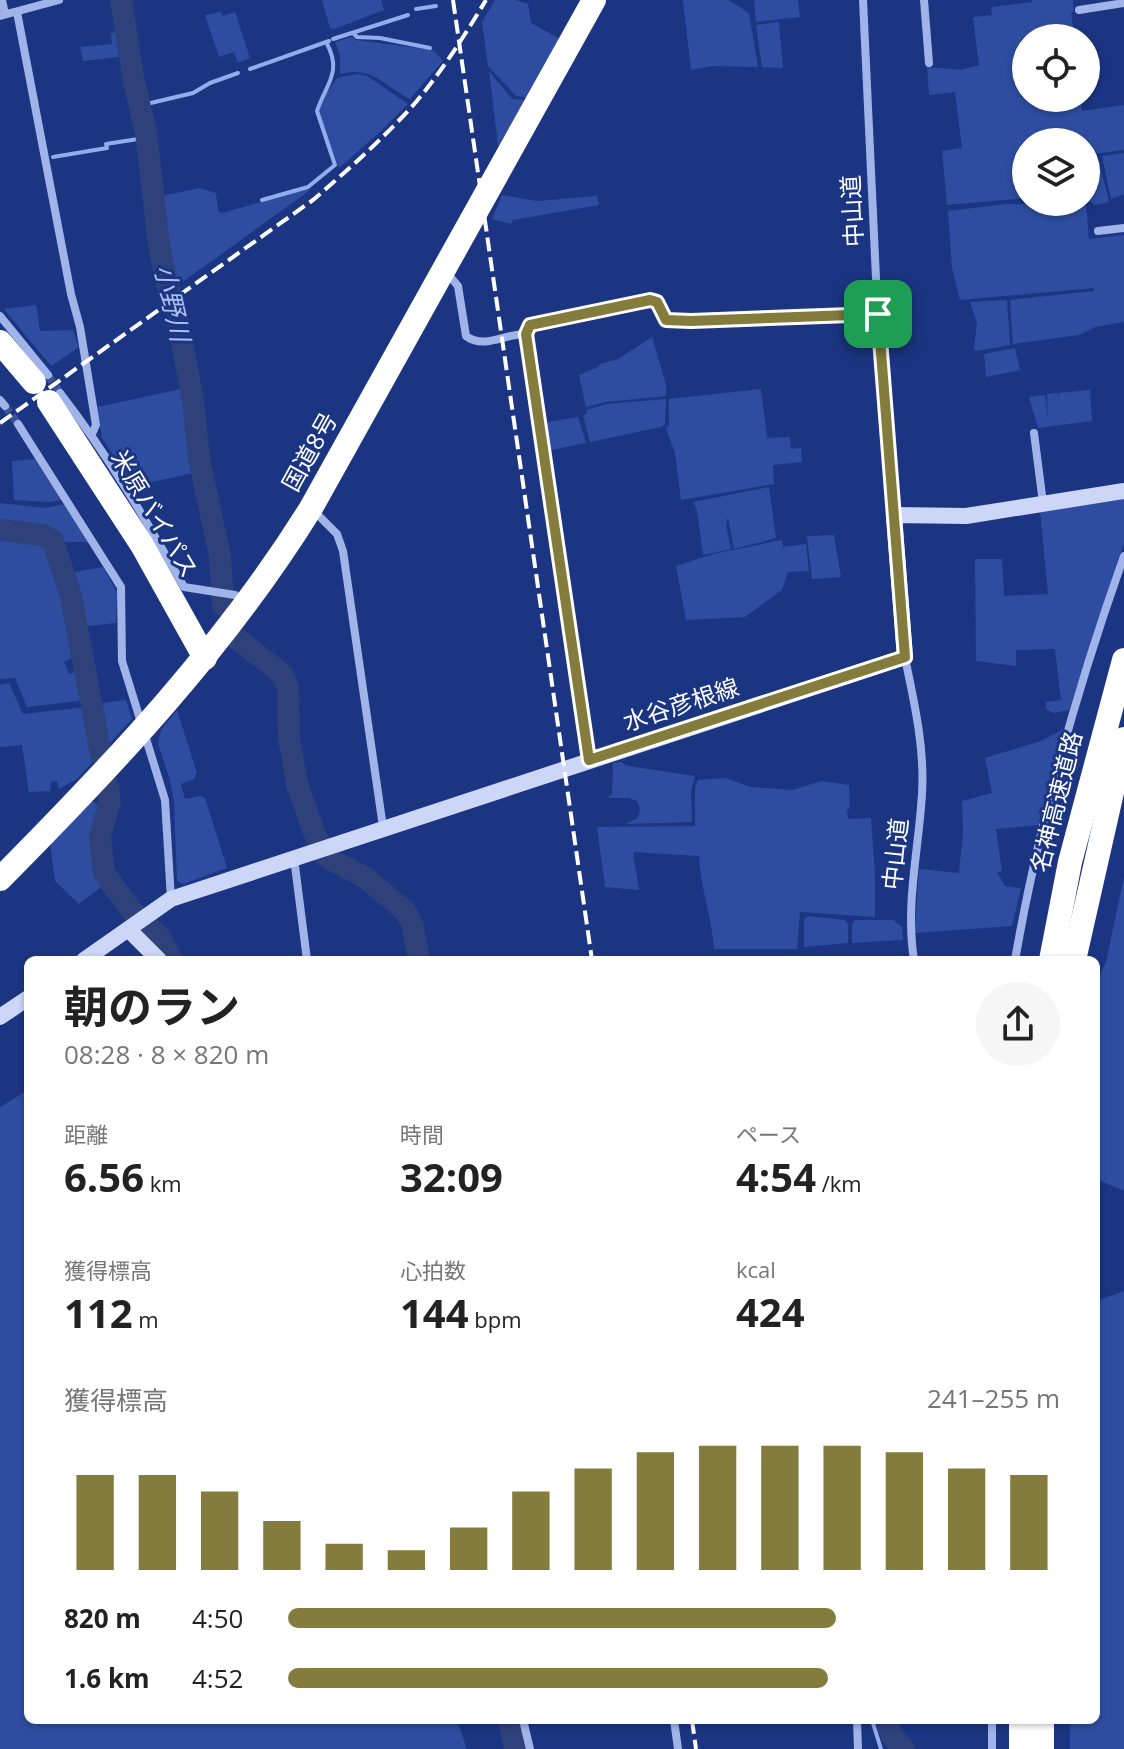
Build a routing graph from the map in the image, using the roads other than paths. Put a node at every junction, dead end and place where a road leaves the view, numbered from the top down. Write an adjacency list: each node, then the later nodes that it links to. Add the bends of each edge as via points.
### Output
1 (2, 0): 9 (street)
2 (59, 0): 8 (street)
3 (594, 0): 13 (highway, 国道8号)
4 (863, 0): 14 (street, 中山道)
5 (924, 0): 10 (street)
6 (1124, 3): 7 (street)
7 (1079, 10)
8 (17, 12): 9 (street); 22 (street, via 80,327 96,425)
9 (3, 15)
10 (929, 63)
11 (1124, 228): 12 (street)
12 (1098, 231)
13 (443, 270): 16 (street, via 458,286 466,336 472,341); 25 (highway, 国道8号)
14 (878, 314): 16 (street, via 666,320 657,302 650,300 530,325); 26 (street, 中山道)
15 (0, 316): 18 (street)
16 (526, 334): 34 (street)
17 (0, 342): 18 (highway)
18 (41, 379)
19 (54, 398): 22 (street); 30 (highway, 米原バイパス)
20 (18, 424): 32 (street, via 121,587 122,661)
21 (1034, 433): 24 (street)
22 (92, 434): 28 (street, via 184,587)
23 (1124, 491): 24 (main road)
24 (1043, 504): 26 (main road, via 966,516)
25 (311, 508): 28 (highway, 国道8号, via 285,551); 35 (street, via 337,534 343,551)
26 (894, 515): 29 (main road)
27 (1124, 556): 44 (street, via 1065,735)
28 (237, 598): 30 (highway, 国道8号)
29 (905, 657): 34 (main road, 水谷彦根線); 43 (street, 中山道, via 923,790 911,896)
30 (205, 658): 32 (highway, 国道8号)
31 (1124, 660): 45 (highway, 名神高速道路, via 1070,862)
32 (142, 732): 37 (highway, 国道8号); 38 (street, via 165,800)
33 (1124, 739): 46 (highway, 名神高速道路)
34 (589, 760): 35 (main road, 水谷彦根線)
35 (383, 827): 36 (main road, 水谷彦根線)
36 (294, 858): 38 (main road, 水谷彦根線); 42 (street)
37 (0, 879)
38 (171, 899): 39 (main road, 水谷彦根線)
39 (138, 923): 40 (main road, 水谷彦根線); 41 (main road)
40 (90, 956)
41 (157, 956)
42 (306, 956)
43 (913, 956)
44 (1016, 956)
45 (1052, 956)
46 (1075, 956)
47 (24, 1001): 48 (main road)
48 (0, 1017)
49 (524, 1724): 55 (street)
50 (675, 1724): 56 (street)
51 (857, 1724): 57 (street)
52 (992, 1724): 58 (street)
53 (1021, 1724): 59 (highway)
54 (1042, 1724): 60 (highway)
55 (530, 1749)
56 (678, 1749)
57 (858, 1749)
58 (992, 1749)
59 (1021, 1749)
60 (1042, 1749)

